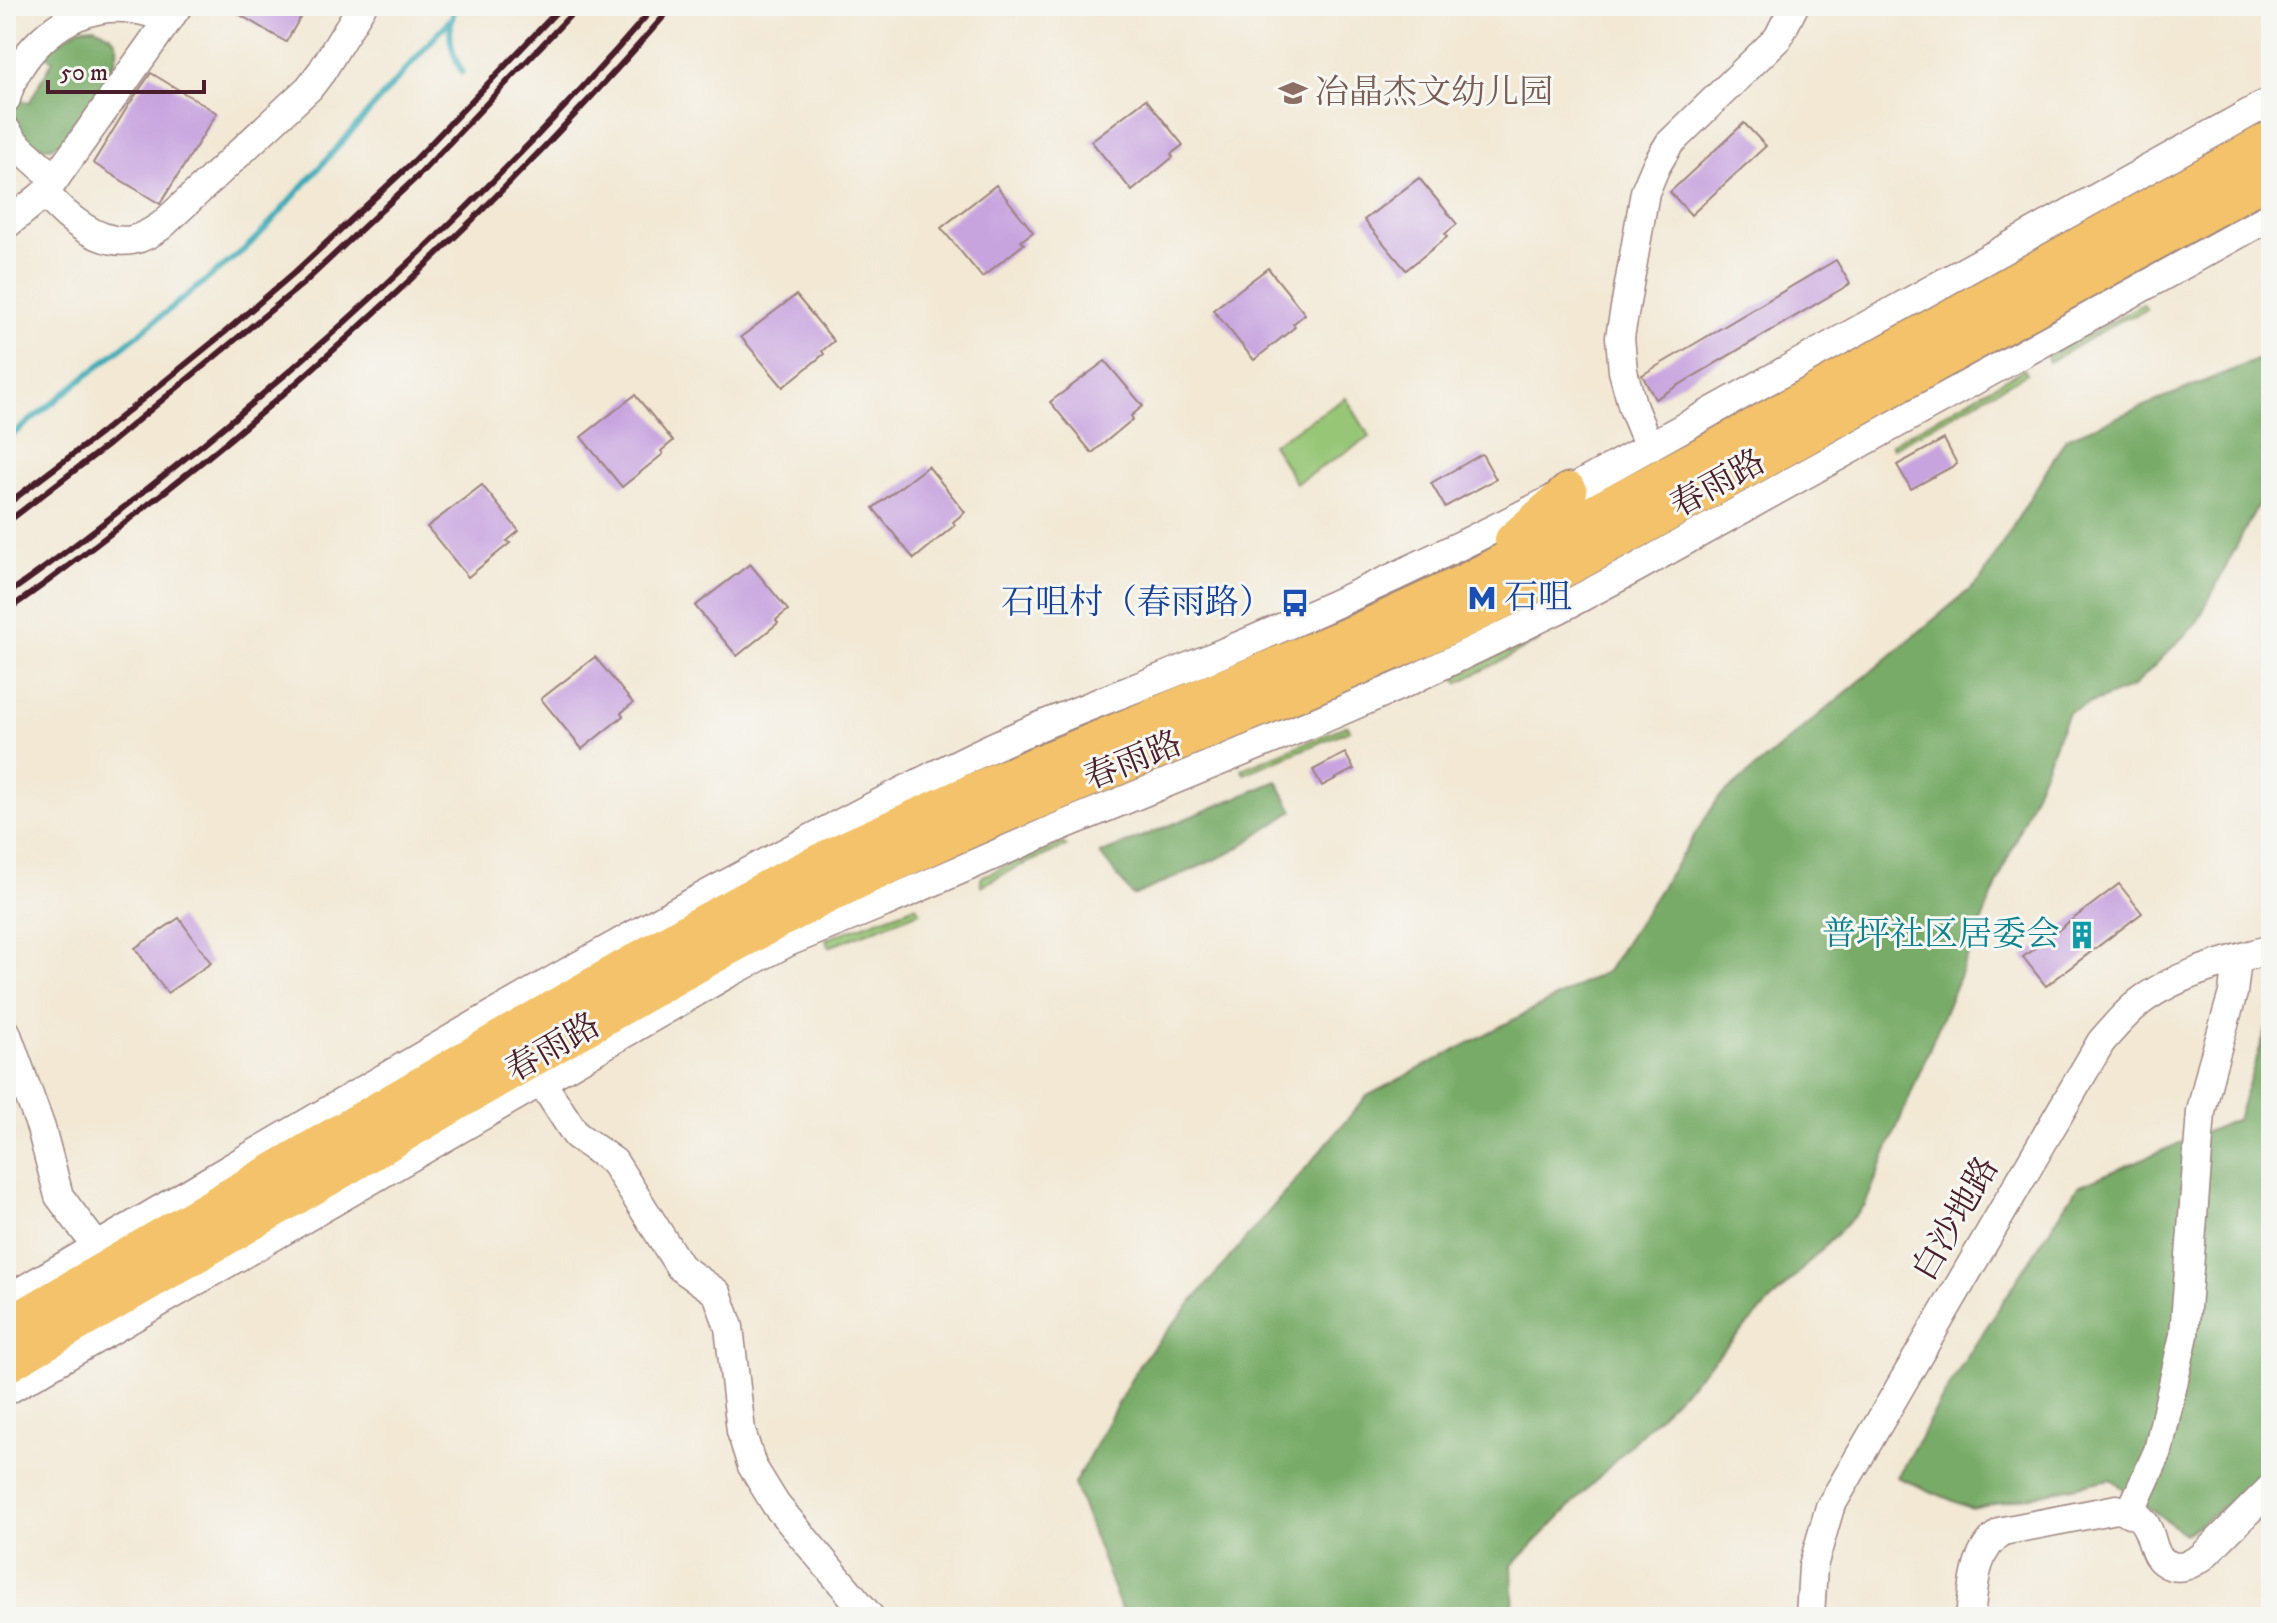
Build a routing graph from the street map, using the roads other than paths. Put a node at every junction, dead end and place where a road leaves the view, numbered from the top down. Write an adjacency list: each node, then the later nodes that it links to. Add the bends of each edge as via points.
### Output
1 (362, 6): 9 (street, via 309,88 145,236 112,239 75,223)
2 (1794, 6): 12 (street, via 1778,38 1669,144 1645,192 1620,337 1623,371)
3 (174, 12): 4 (street, via 104,8 73,17 30,53); 9 (street)
4 (6, 99)
5 (2271, 101): 12 (street)
6 (6, 130): 9 (street)
7 (2271, 139): 14 (main road, 春雨路)
8 (2271, 177): 21 (main road, 春雨路, via 1589,555 1466,618 862,878)
9 (50, 186): 11 (street)
10 (2271, 216): 18 (street, via 1481,648 788,942)
11 (6, 225)
12 (1649, 447): 13 (street)
13 (1569, 491): 14 (main road); 19 (street, via 1340,603 962,762 679,910)
14 (1467, 581): 21 (main road, 春雨路, via 1326,646 995,782 773,885)
15 (2271, 949): 16 (street, 白沙地路)
16 (2237, 959): 26 (street, via 2201,1112 2184,1335 2158,1451); 28 (street, 白沙地路, via 2143,999 2101,1042 1830,1507 1813,1566)
17 (6, 1032): 19 (street, via 59,1196)
18 (541, 1081): 24 (street); 27 (street, via 576,1135 614,1162 680,1267 717,1293 729,1327 741,1431 752,1466 776,1505)
19 (97, 1247): 20 (street)
20 (6, 1300)
21 (55, 1317): 22 (main road, 春雨路); 23 (main road, 春雨路)
22 (6, 1327)
23 (6, 1365)
24 (6, 1391)
25 (2271, 1488): 26 (street, via 2202,1557 2179,1567 2156,1557 2150,1532)
26 (2130, 1513): 29 (street, via 2117,1509 2003,1531 1986,1545)
27 (870, 1617)
28 (1810, 1617)
29 (1970, 1617)

